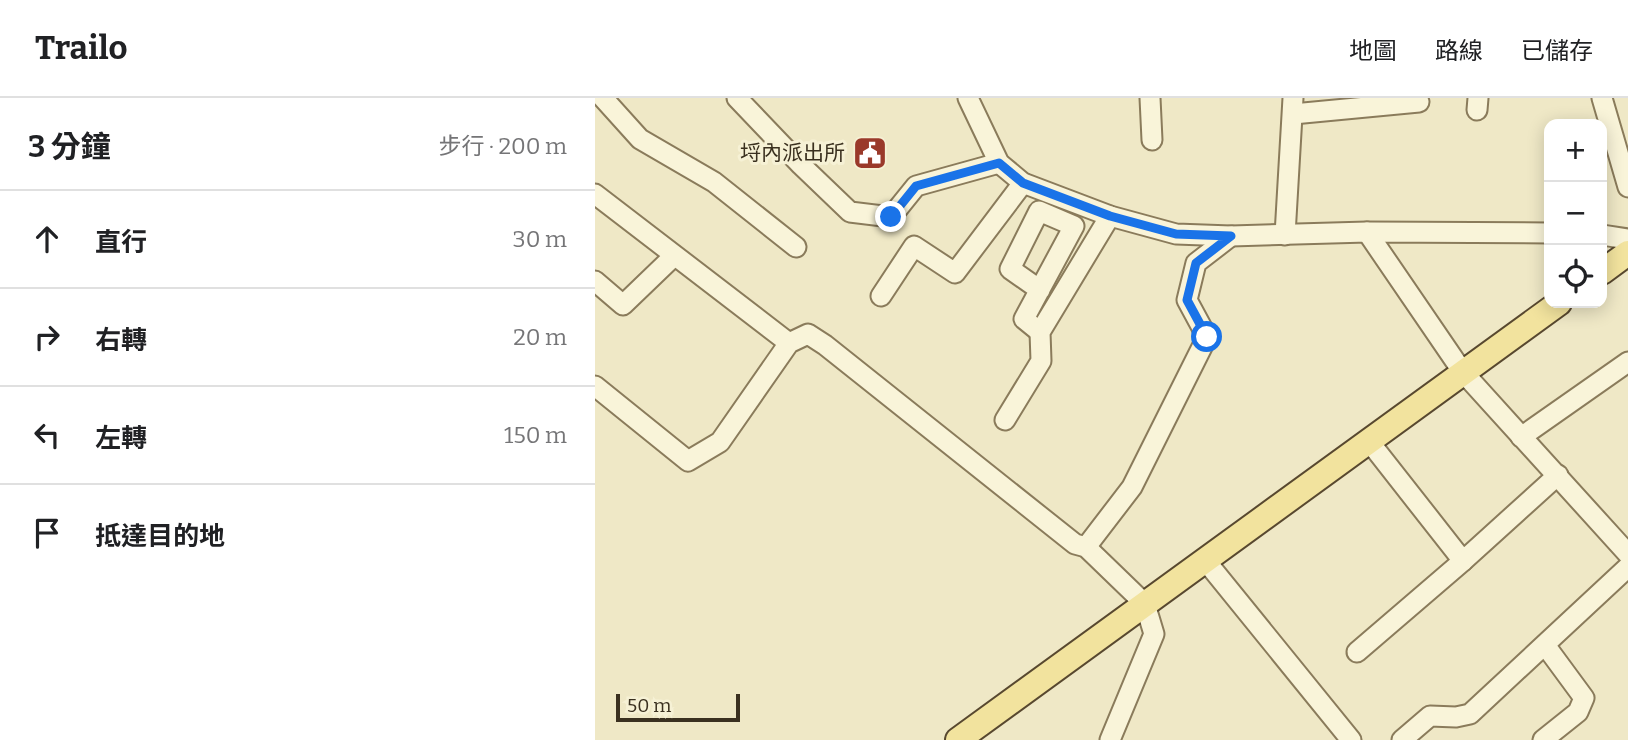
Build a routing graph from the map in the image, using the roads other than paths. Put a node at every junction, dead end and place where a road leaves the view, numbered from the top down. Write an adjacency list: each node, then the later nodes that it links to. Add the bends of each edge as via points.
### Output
1 (603, 98): 20 (street, via 640,139 714,182)
2 (737, 98): 9 (street, via 850,212 891,217 916,186)
3 (968, 98): 9 (street)
4 (1150, 98): 8 (street)
5 (1602, 98): 11 (street)
6 (1419, 102): 7 (street)
7 (1293, 106): 16 (street)
8 (1152, 140)
9 (999, 163): 10 (street)
10 (1023, 183): 13 (street); 26 (street, via 955,273 914,246)
11 (1628, 187)
12 (595, 194): 22 (street)
13 (1110, 216): 17 (street, via 1176,234); 28 (street)
14 (1367, 232): 15 (street); 16 (street); 31 (street)
15 (1544, 233)
16 (1285, 235): 17 (street)
17 (1231, 236): 37 (street, via 1196,263 1187,300 1207,337 1132,487)
18 (1607, 236): 19 (street)
19 (1628, 239)
20 (796, 247)
21 (1628, 253): 23 (main road)
22 (674, 256): 24 (street, via 623,305); 29 (street)
23 (1607, 268)
24 (595, 281)
25 (1040, 290): 28 (street, via 1024,319)
26 (881, 296)
27 (1552, 308): 31 (main road)
28 (1041, 332): 33 (street, via 1041,361)
29 (789, 343): 32 (street, via 720,442 688,461); 37 (street, via 808,334 825,345 1075,544)
30 (1628, 362): 34 (street)
31 (1462, 371): 34 (street); 35 (main road)
32 (595, 386)
33 (1005, 421)
34 (1521, 437): 36 (street)
35 (1368, 440): 39 (main road); 40 (street)
36 (1558, 475): 38 (street); 40 (street)
37 (1086, 547): 42 (street)
38 (1628, 554)
39 (1205, 560): 42 (main road); 47 (street)
40 (1463, 561): 44 (street)
41 (1628, 567): 43 (street)
42 (1145, 604): 45 (main road); 46 (street, via 1154,634)
43 (1545, 645): 48 (street, via 1471,714 1430,716); 49 (street, via 1584,698 1579,712)
44 (1357, 652)
45 (958, 740)
46 (1110, 740)
47 (1351, 740)
48 (1402, 740)
49 (1543, 740)

